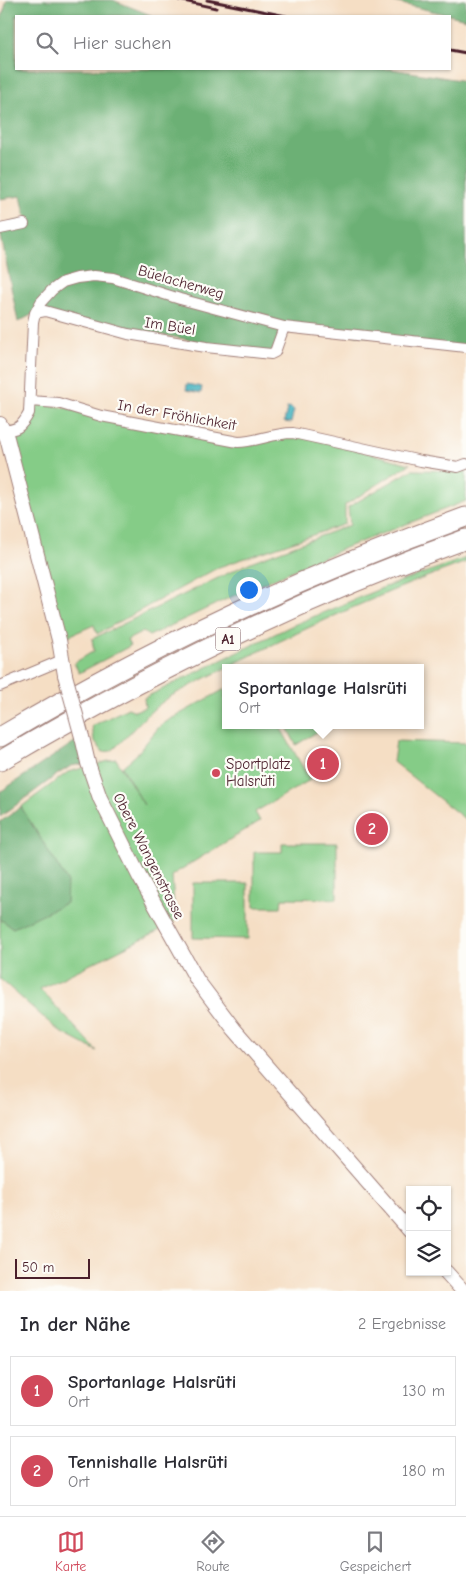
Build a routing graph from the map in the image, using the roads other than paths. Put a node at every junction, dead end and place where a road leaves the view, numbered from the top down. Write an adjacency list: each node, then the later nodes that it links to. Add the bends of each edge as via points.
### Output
1 (24, 224): 2 (street)
2 (0, 229)
3 (35, 313): 4 (street, Büelacherweg, via 63,282 94,276 113,278); 4 (street, Im Büel, via 45,311 135,335 270,354 275,352); 6 (street)
4 (284, 326): 5 (street, Büelacherweg)
5 (466, 346)
6 (30, 401): 7 (street, via 29,413 23,424 11,430); 8 (street, In der Fröhlichkeit, via 58,403 100,416 238,442 293,433 421,461 458,467)
7 (1, 428): 11 (street, Obere Wangenstrasse, via 7,438)
8 (466, 464)
9 (466, 517): 13 (highway, A1, via 344,564 234,613 128,665)
10 (466, 539): 14 (highway, A1, via 352,583 210,647 104,701)
11 (62, 660): 12 (street); 15 (street, Obere Wangenstrasse, bridge, via 100,798 197,980 234,1029)
12 (0, 686)
13 (0, 737)
14 (0, 760)
15 (406, 1226)
16 (449, 1276): 17 (street)
17 (462, 1291)

